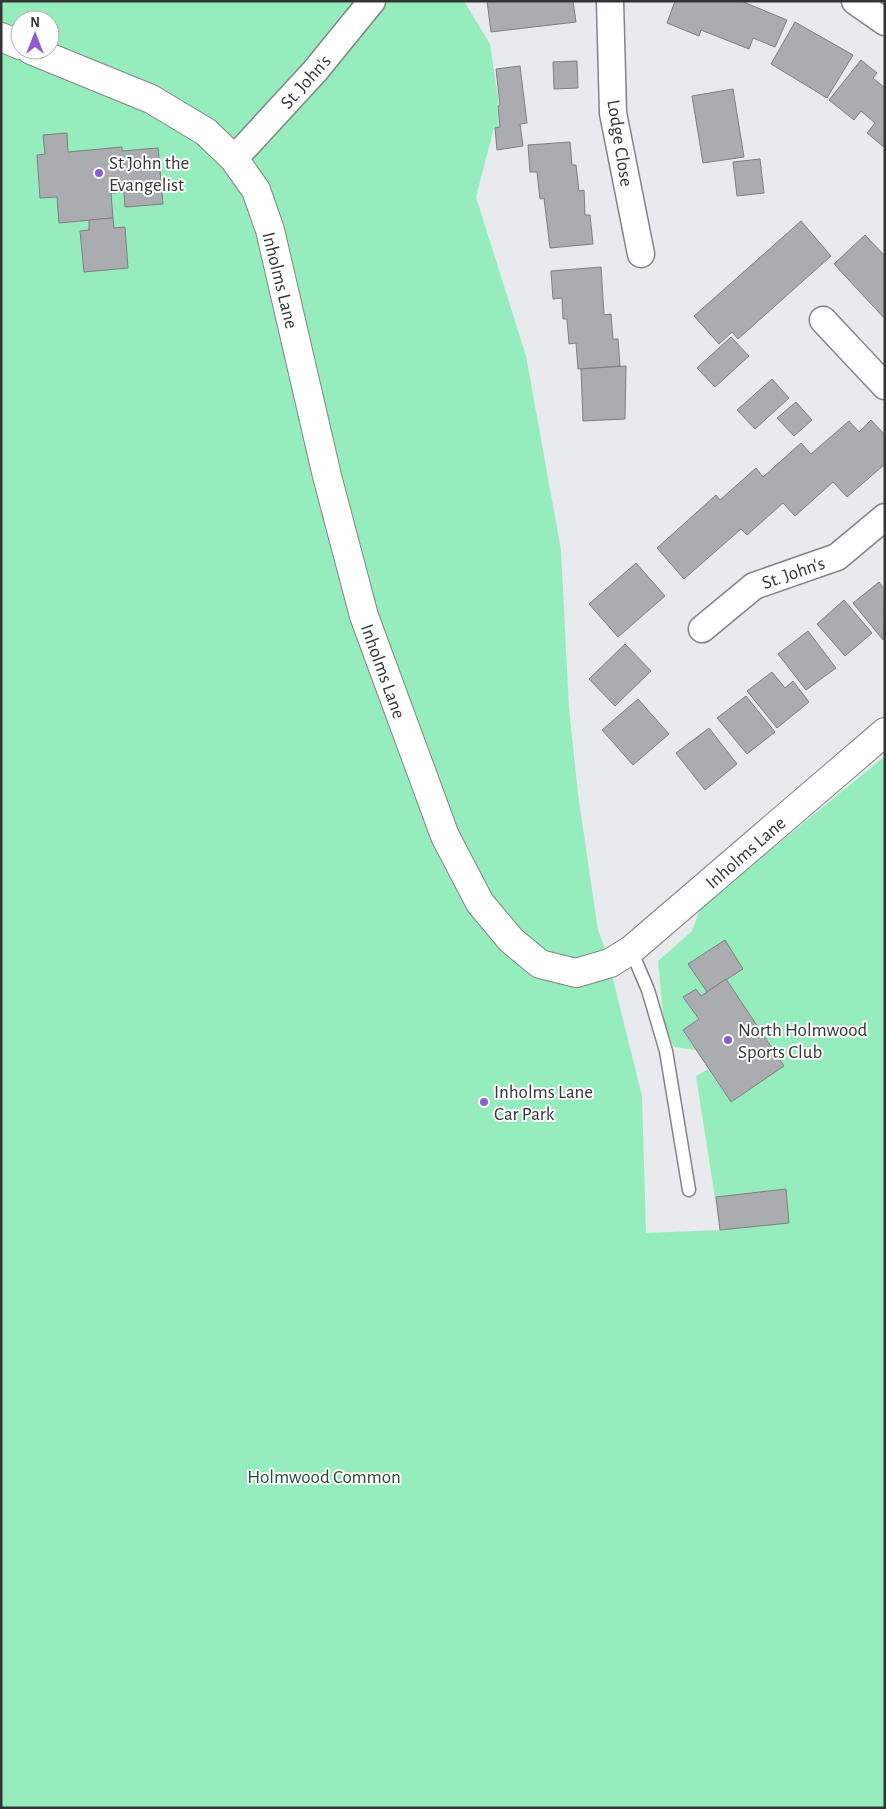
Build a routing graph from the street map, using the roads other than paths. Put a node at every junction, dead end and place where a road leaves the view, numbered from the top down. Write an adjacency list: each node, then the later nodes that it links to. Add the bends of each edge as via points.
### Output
1 (372, 1): 6 (street, St. John's, via 315,71)
2 (610, 1): 7 (street, Lodge Close, via 613,114)
3 (855, 1): 4 (street)
4 (883, 17)
5 (56, 60): 6 (street, Inholms Lane, via 151,98 206,132)
6 (234, 159): 13 (street, Inholms Lane, via 256,190 270,230 327,476 364,616 445,836 480,903 511,940 540,964 576,973 610,962)
7 (641, 254)
8 (823, 320): 9 (street)
9 (885, 386)
10 (885, 517): 11 (street, St. John's, via 838,557 754,586)
11 (702, 629)
12 (885, 732): 13 (street, Inholms Lane)
13 (630, 950): 14 (lane, via 648,990 666,1051)
14 (689, 1190)

